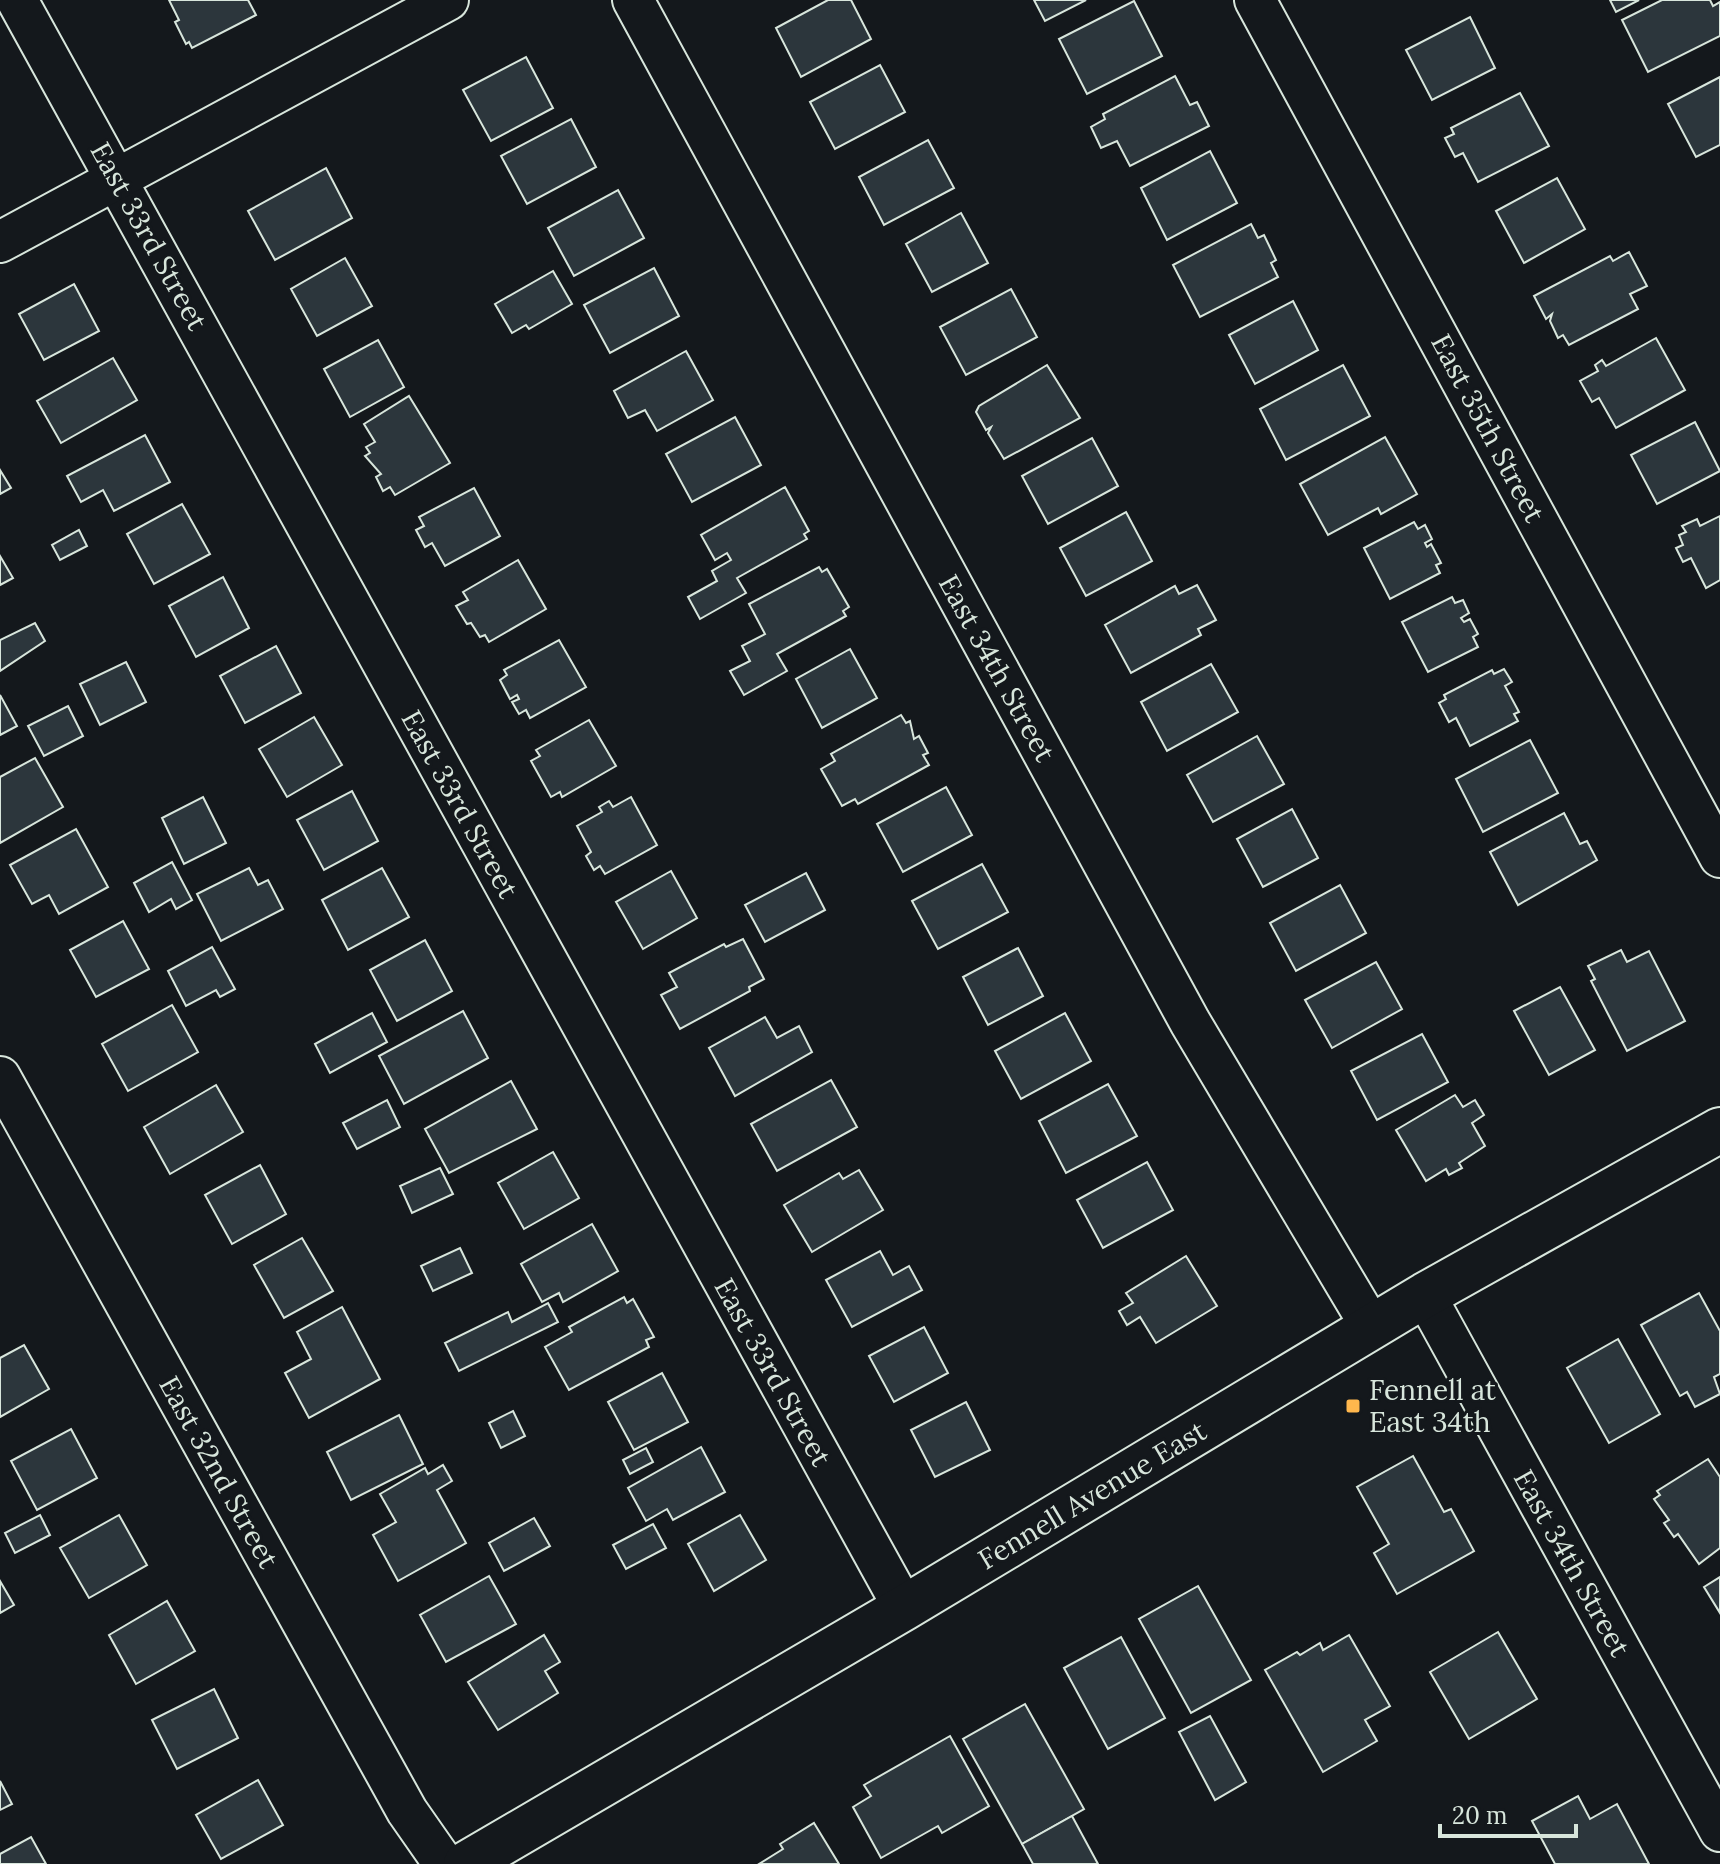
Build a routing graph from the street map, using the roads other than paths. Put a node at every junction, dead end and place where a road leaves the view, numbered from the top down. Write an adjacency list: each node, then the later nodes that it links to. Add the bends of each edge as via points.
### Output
1 (17, 0): 5 (street, East 33rd Street)
2 (448, 0): 5 (street)
3 (633, 0): 11 (street, East 34th Street, via 1190,1022)
4 (1255, 0): 7 (street, East 35th Street)
5 (118, 178): 6 (street); 12 (street, East 33rd Street)
6 (0, 242)
7 (1720, 857)
8 (0, 1077): 15 (street, East 32nd Street, via 407,1811)
9 (1720, 1130): 10 (main road, Fennell Avenue East)
10 (1425, 1295): 11 (main road, Fennell Avenue East); 13 (street, East 34th Street)
11 (1372, 1328): 12 (main road, Fennell Avenue East)
12 (904, 1608): 14 (main road, Fennell Avenue East)
13 (1720, 1831)
14 (518, 1852): 16 (main road, Fennell Avenue East)
15 (444, 1864)
16 (466, 1864)

